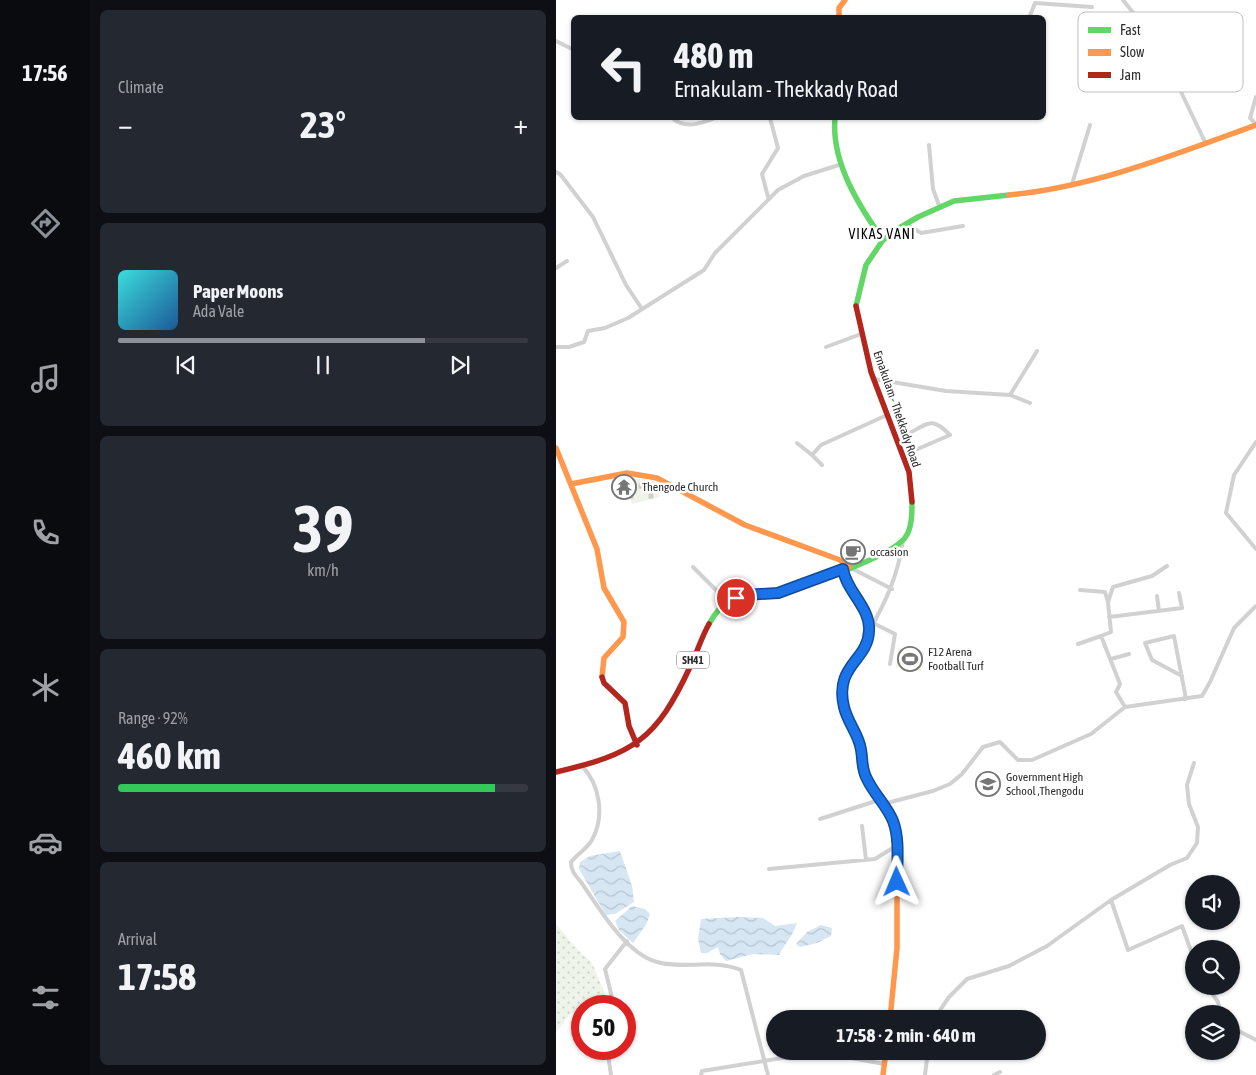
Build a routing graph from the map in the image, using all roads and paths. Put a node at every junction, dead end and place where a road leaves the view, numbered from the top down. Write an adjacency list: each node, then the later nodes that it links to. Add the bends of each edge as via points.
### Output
1 (845, 0): 7 (main road, via 839,8)
2 (1072, 0): 4 (street)
3 (1123, 0): 6 (street)
4 (1070, 6): 5 (street); 8 (street, via 1035,3)
5 (1092, 7)
6 (1133, 12)
7 (839, 15)
8 (1030, 15)
9 (556, 40): 10 (street)
10 (571, 48)
11 (1181, 92): 19 (street)
12 (1256, 97): 18 (street, via 1250,118)
13 (675, 120): 14 (street, via 680,124)
14 (709, 120)
15 (771, 120): 24 (street, via 778,148 762,174)
16 (835, 120): 21 (main road, via 835,138)
17 (1090, 125): 23 (street)
18 (1256, 125): 19 (main road, Ernakulam - Thekkady Road)
19 (1206, 144): 23 (main road, Ernakulam - Thekkady Road, via 1155,162)
20 (929, 145): 25 (street, via 932,182)
21 (842, 164): 24 (street, via 804,176); 28 (main road, via 854,193)
22 (556, 172): 31 (street, via 593,217 626,285)
23 (1072, 184): 25 (main road, Ernakulam - Thekkady Road, via 1029,194 954,201)
24 (768, 197): 31 (street, via 715,253 704,270)
25 (940, 208): 26 (main road, Ernakulam - Thekkady Road)
26 (906, 224): 27 (street, via 921,233); 28 (main road, Ernakulam - Thekkady Road)
27 (963, 226)
28 (883, 240): 32 (main road, Ernakulam - Thekkady Road, via 866,265 856,303)
29 (567, 261): 30 (street)
30 (556, 268)
31 (642, 309): 33 (street, via 605,328 588,331 584,342)
32 (861, 334): 34 (street); 36 (main road, Ernakulam - Thekkady Road)
33 (556, 347)
34 (826, 348)
35 (1037, 351): 37 (street)
36 (874, 379): 37 (street, via 946,391); 39 (main road, Ernakulam - Thekkady Road)
37 (1010, 395): 38 (street)
38 (1030, 403)
39 (887, 415): 43 (main road, Ernakulam - Thekkady Road); 45 (street, via 821,445)
40 (907, 440): 40 (street, via 906,435 934,422 950,435 913,451); 43 (street)
41 (797, 442): 45 (street)
42 (1256, 442): 49 (street, via 1234,475 1226,513)
43 (899, 443): 48 (main road, Ernakulam - Thekkady Road, via 912,487 911,518)
44 (556, 448): 47 (main road)
45 (812, 455): 46 (street)
46 (822, 464)
47 (572, 484): 52 (main road, via 627,473 657,478 745,525 840,560); 72 (main road, via 596,549 604,588 623,618 625,627 623,637 602,661 601,681 625,703)
48 (903, 540): 52 (main road); 53 (street)
49 (1256, 549)
50 (1167, 566): 58 (street, via 1152,576 1113,587)
51 (693, 567): 57 (street)
52 (846, 568): 53 (street); 57 (main road, via 778,593 745,595); 63 (main road, via 844,577 866,615)
53 (892, 589): 62 (street)
54 (1080, 590): 58 (street, via 1105,592)
55 (1179, 593): 60 (street, via 1182,608)
56 (1157, 596): 60 (street)
57 (728, 602): 72 (main road, SH41, via 705,631 684,680 664,713)
58 (1108, 602): 61 (street)
59 (1256, 606): 70 (street, via 1234,628 1202,696)
60 (1159, 611): 61 (street)
61 (1109, 617): 64 (street, via 1111,632)
62 (873, 623): 63 (street); 68 (street, via 895,634)
63 (870, 629): 76 (main road, via 868,641 845,672 842,691 844,708 863,755 861,767)
64 (1100, 636): 65 (street); 67 (street)
65 (1078, 644)
66 (1129, 654): 67 (street)
67 (1111, 659): 71 (street, via 1120,684 1116,692)
68 (890, 664)
69 (1182, 676): 69 (street, via 1174,636 1146,643 1152,660); 70 (street)
70 (1186, 699): 71 (street)
71 (1125, 707): 76 (street, via 1091,734 1032,760 1018,760 1000,742 983,747 950,784)
72 (637, 745): 74 (main road, SH41, via 617,756)
73 (1194, 763): 82 (street, via 1187,785 1189,804 1198,827 1197,842 1188,858)
74 (582, 766): 75 (main road, SH41); 84 (street, via 595,786 599,803 598,821 592,840 574,859 571,868 601,914)
75 (556, 772)
76 (882, 802): 77 (street); 79 (main road, via 893,821)
77 (820, 819)
78 (862, 826): 80 (street)
79 (896, 846): 80 (street, via 875,859); 86 (main road, via 897,948)
80 (866, 860): 81 (street)
81 (769, 869)
82 (1111, 900): 83 (street, via 1128,950 1182,926); 87 (street, via 1047,946 1009,966 966,980)
83 (1187, 940)
84 (627, 941): 85 (street, via 605,969); 93 (street, via 656,962 727,964 740,970)
85 (611, 995)
86 (891, 1010)
87 (940, 1010)
88 (1240, 1032): 89 (street)
89 (1256, 1040)
90 (609, 1060): 96 (street)
91 (885, 1060): 94 (main road)
92 (927, 1060): 100 (street)
93 (764, 1061): 94 (street, via 821,1053); 97 (street, via 702,1071); 98 (street)
94 (884, 1064): 99 (main road)
95 (1000, 1072): 101 (street)
96 (611, 1075)
97 (701, 1075)
98 (768, 1075)
99 (883, 1075)
100 (925, 1075)
101 (994, 1075)

